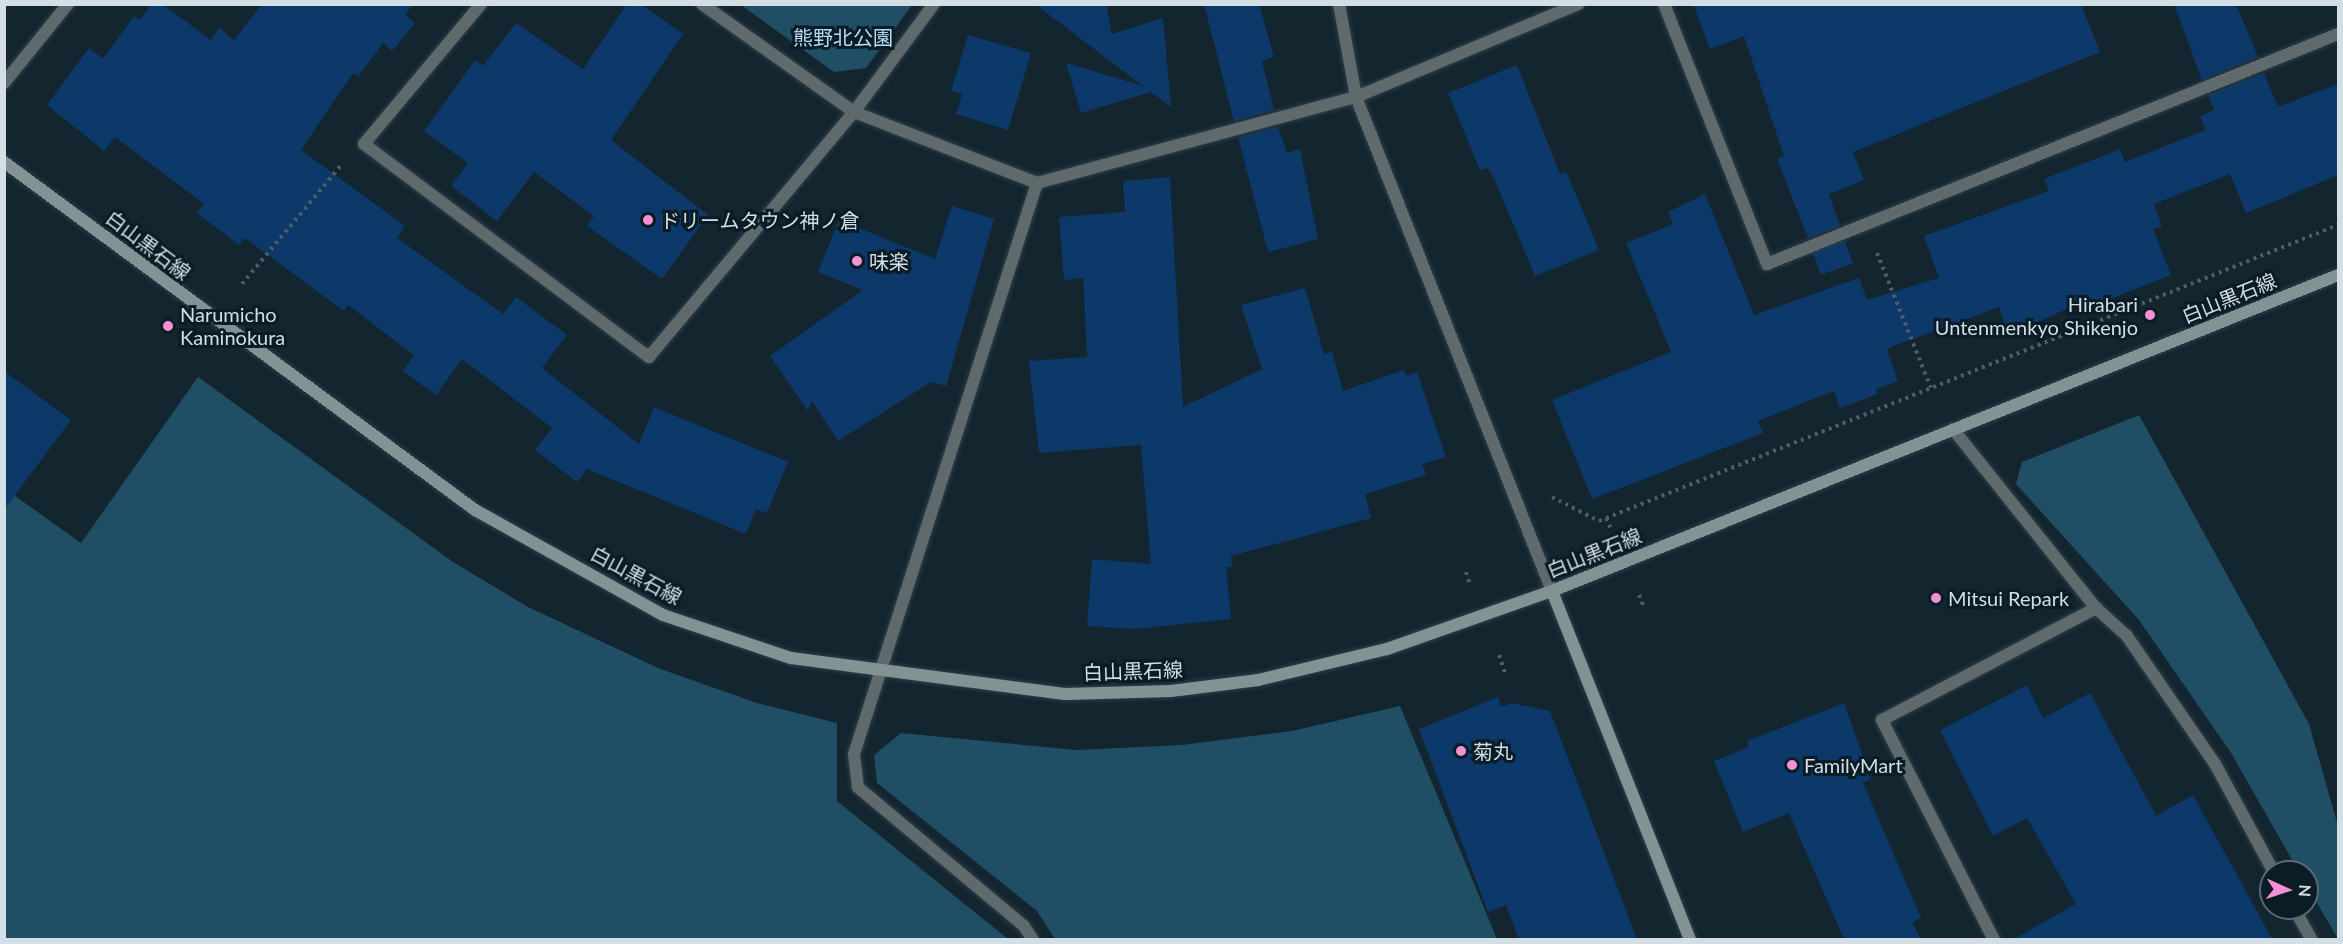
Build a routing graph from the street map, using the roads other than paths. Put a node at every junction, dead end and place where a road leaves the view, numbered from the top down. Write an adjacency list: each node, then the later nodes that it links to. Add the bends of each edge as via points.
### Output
1 (68, 4): 9 (street)
2 (481, 4): 11 (street, via 363,144 649,357)
3 (702, 4): 11 (street)
4 (934, 4): 11 (street)
5 (1339, 4): 10 (street)
6 (1578, 4): 10 (street)
7 (1664, 4): 8 (street, via 1767,264)
8 (2338, 34)
9 (4, 83)
10 (1356, 96): 13 (street); 16 (street)
11 (854, 112): 13 (street)
12 (4, 162): 18 (street, 白山黒石線, via 475,510 663,615 791,658)
13 (1037, 183): 18 (street)
14 (2338, 275): 15 (street, 白山黒石線)
15 (1953, 429): 16 (street, 白山黒石線); 17 (street)
16 (1552, 591): 18 (street, 白山黒石線, via 1387,649 1258,680 1171,691 1065,694); 22 (street)
17 (2096, 608): 19 (street, via 2127,636 2215,764); 23 (street, via 1882,720)
18 (882, 673): 21 (street, via 854,754 858,788 1024,926)
19 (2267, 860)
20 (2301, 920): 24 (street)
21 (1033, 939)
22 (1690, 939)
23 (1995, 939)
24 (2312, 939)

